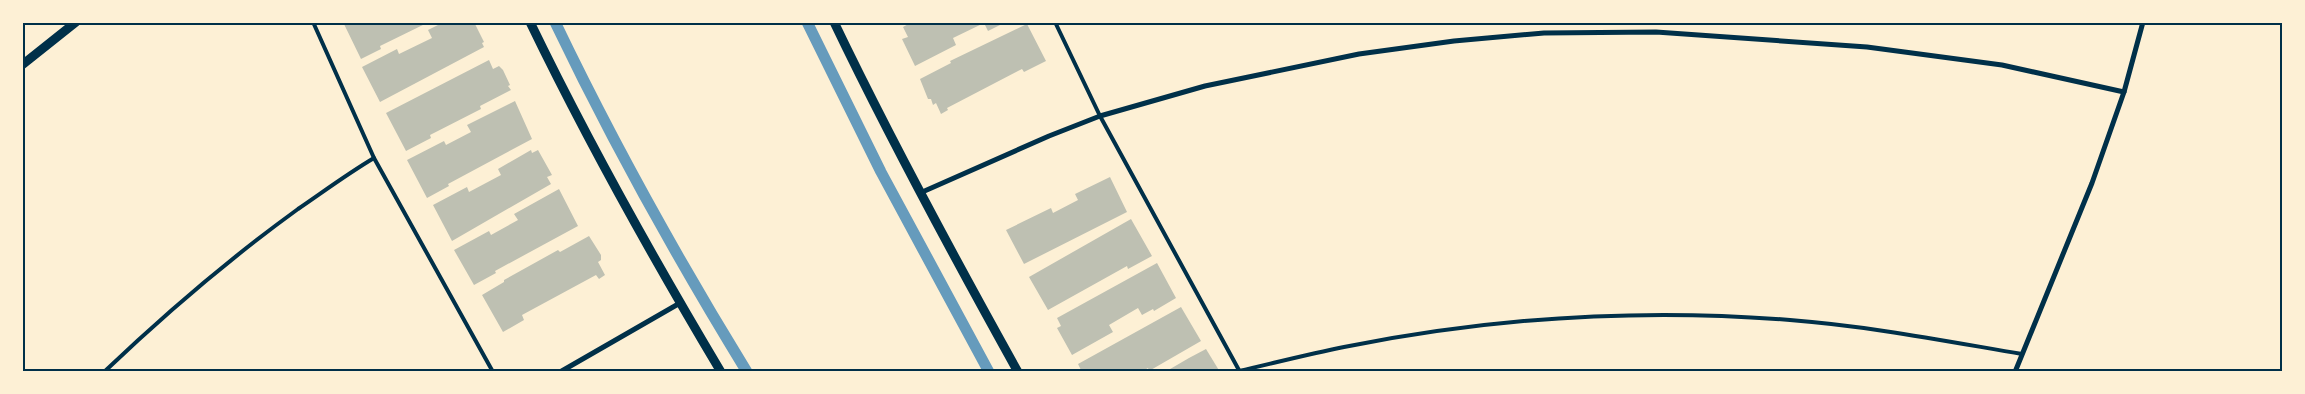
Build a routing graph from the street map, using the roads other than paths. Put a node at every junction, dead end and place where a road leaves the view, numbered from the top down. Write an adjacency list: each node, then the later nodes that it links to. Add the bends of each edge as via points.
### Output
1 (76, 22): 7 (street)
2 (313, 22): 10 (lane)
3 (530, 22): 12 (street, via 602,164)
4 (834, 22): 11 (street)
5 (1055, 22): 9 (lane)
6 (2143, 22): 8 (street)
7 (22, 65)
8 (2124, 92): 9 (street, via 2002,65 1867,47 1656,32 1544,33 1359,54 1205,86); 13 (street, via 2092,183)
9 (1100, 116): 11 (street); 14 (lane)
10 (374, 158): 15 (lane, via 257,239 198,286); 16 (lane)
11 (920, 193): 19 (street)
12 (680, 304): 17 (street); 18 (street)
13 (2022, 354): 14 (lane, via 1866,328 1790,320 1642,316 1560,318 1426,334 1344,347); 20 (street)
14 (1239, 371)
15 (104, 372)
16 (493, 372)
17 (560, 372)
18 (721, 372)
19 (1018, 372)
20 (2015, 372)

